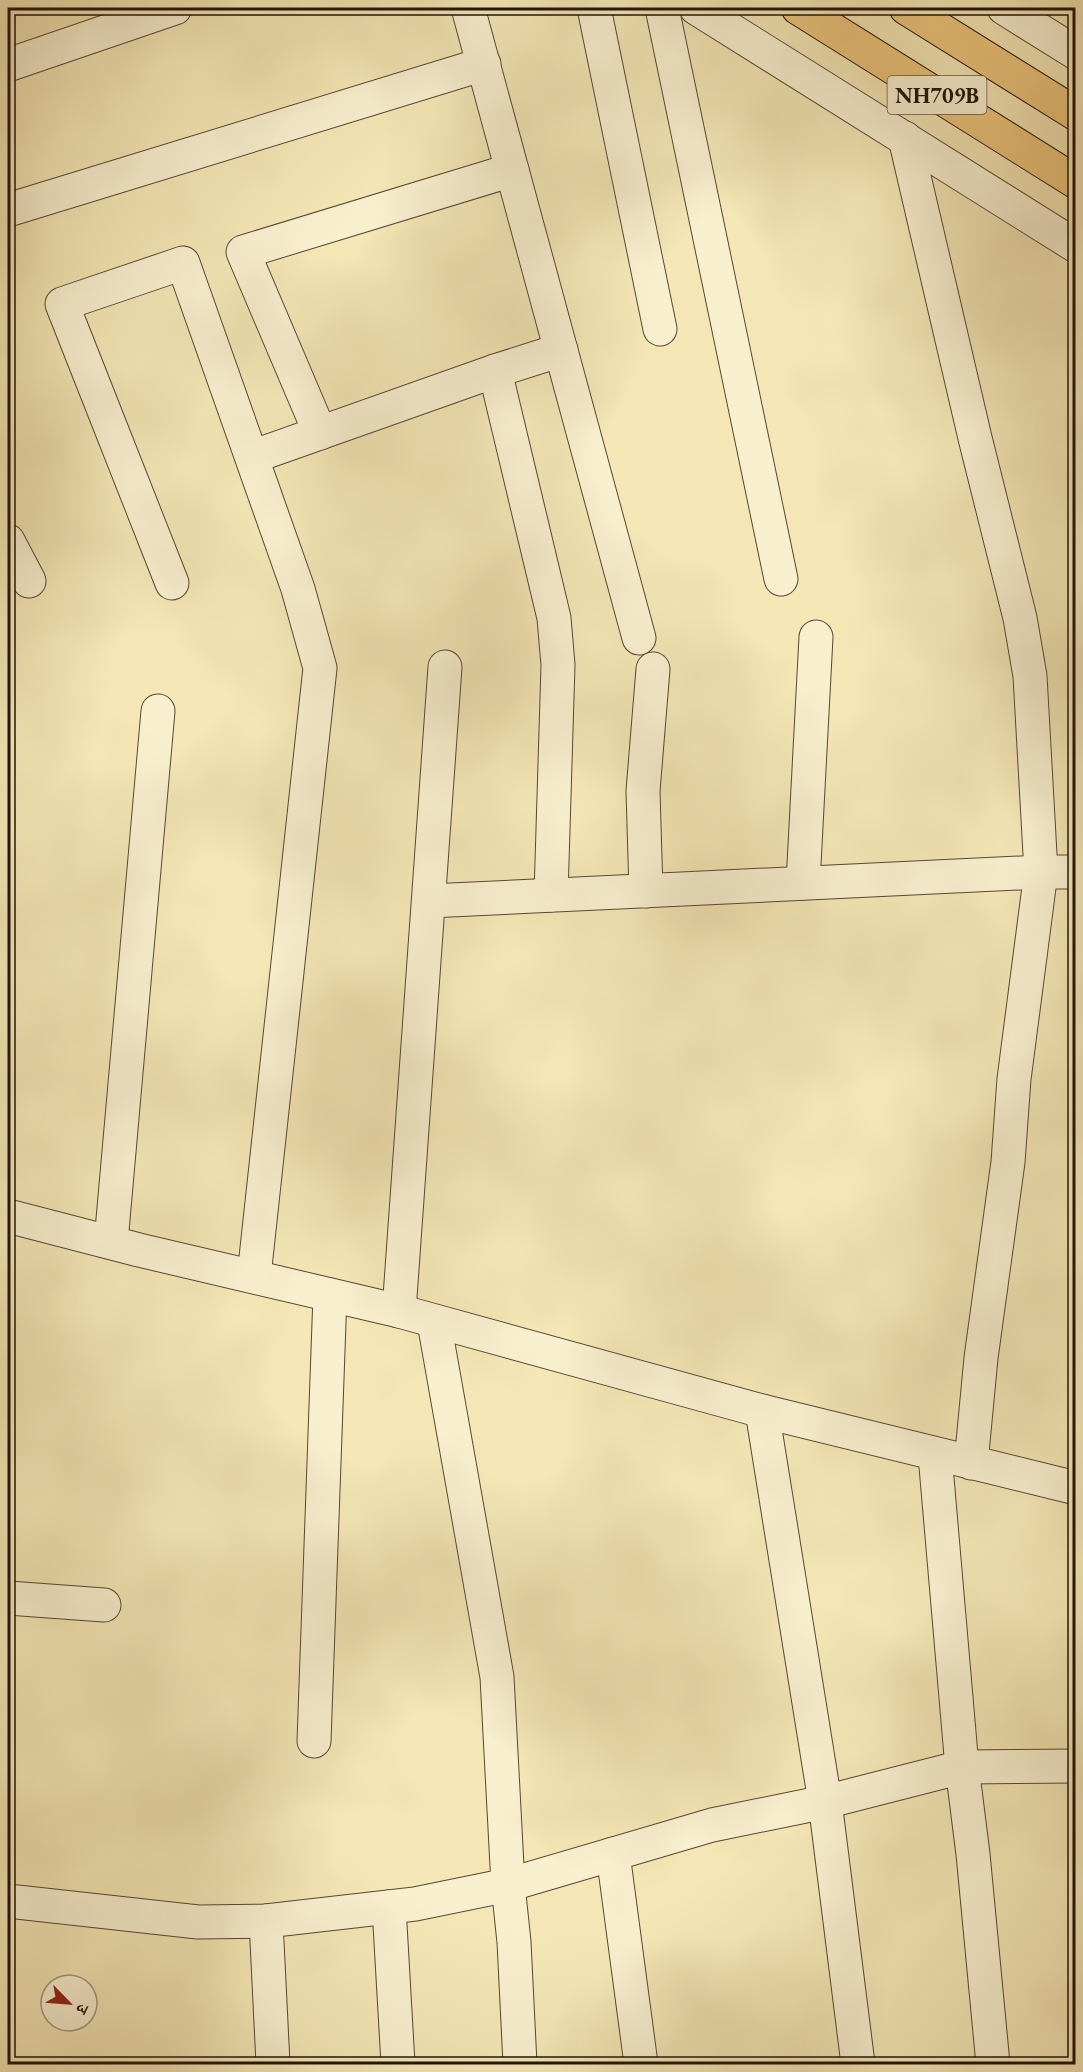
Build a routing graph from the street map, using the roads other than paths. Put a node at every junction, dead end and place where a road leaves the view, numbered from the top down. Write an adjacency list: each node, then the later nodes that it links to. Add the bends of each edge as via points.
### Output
1 (175, 8): 11 (street)
2 (468, 8): 10 (street)
3 (594, 8): 18 (street)
4 (662, 8): 24 (street)
5 (696, 8): 13 (street)
6 (798, 8): 15 (highway, NH709B)
7 (906, 8): 12 (highway, NH709B)
8 (1004, 8): 9 (street)
9 (1076, 53)
10 (484, 64): 14 (street); 16 (street)
11 (8, 65)
12 (1076, 114)
13 (905, 138): 17 (street); 32 (street, via 1020,618 1030,676)
14 (513, 170): 19 (street); 21 (street, via 243,252)
15 (1076, 182)
16 (8, 210)
17 (1076, 246)
18 (660, 329)
19 (561, 350): 20 (street); 28 (street)
20 (495, 371): 21 (street); 36 (street, via 554,618 558,665)
21 (320, 433): 22 (street)
22 (252, 457): 26 (street, via 183,263 62,304); 40 (street, via 320,668)
23 (8, 541): 25 (street)
24 (781, 579)
25 (29, 581)
26 (172, 582)
27 (816, 637): 34 (street)
28 (639, 638)
29 (445, 667): 37 (street)
30 (653, 669): 35 (street, via 643,791)
31 (158, 711): 39 (street)
32 (1041, 872): 33 (street); 34 (street); 46 (street)
33 (1076, 872)
34 (803, 883): 35 (street)
35 (646, 891): 36 (street)
36 (551, 895): 37 (street)
37 (429, 901): 42 (street)
38 (8, 1216): 39 (street)
39 (111, 1242): 40 (street)
40 (254, 1276): 41 (street)
41 (330, 1295): 42 (street); 50 (street)
42 (399, 1311): 43 (street)
43 (434, 1322): 44 (street); 55 (street, via 497,1677)
44 (762, 1411): 45 (street); 53 (street)
45 (935, 1455): 46 (street); 52 (street)
46 (971, 1463): 47 (street)
47 (1076, 1488)
48 (8, 1598): 49 (street)
49 (104, 1605)
50 (314, 1741)
51 (1076, 1766): 52 (street)
52 (962, 1767): 53 (street); 64 (street)
53 (825, 1802): 54 (street, via 712,1825); 63 (street)
54 (613, 1854): 55 (street); 62 (street)
55 (508, 1885): 57 (street); 61 (street)
56 (8, 1901): 58 (street, via 198,1923)
57 (389, 1907): 58 (street); 60 (street)
58 (266, 1921): 59 (street)
59 (273, 2064)
60 (398, 2064)
61 (520, 2064)
62 (641, 2064)
63 (858, 2064)
64 (993, 2064)

